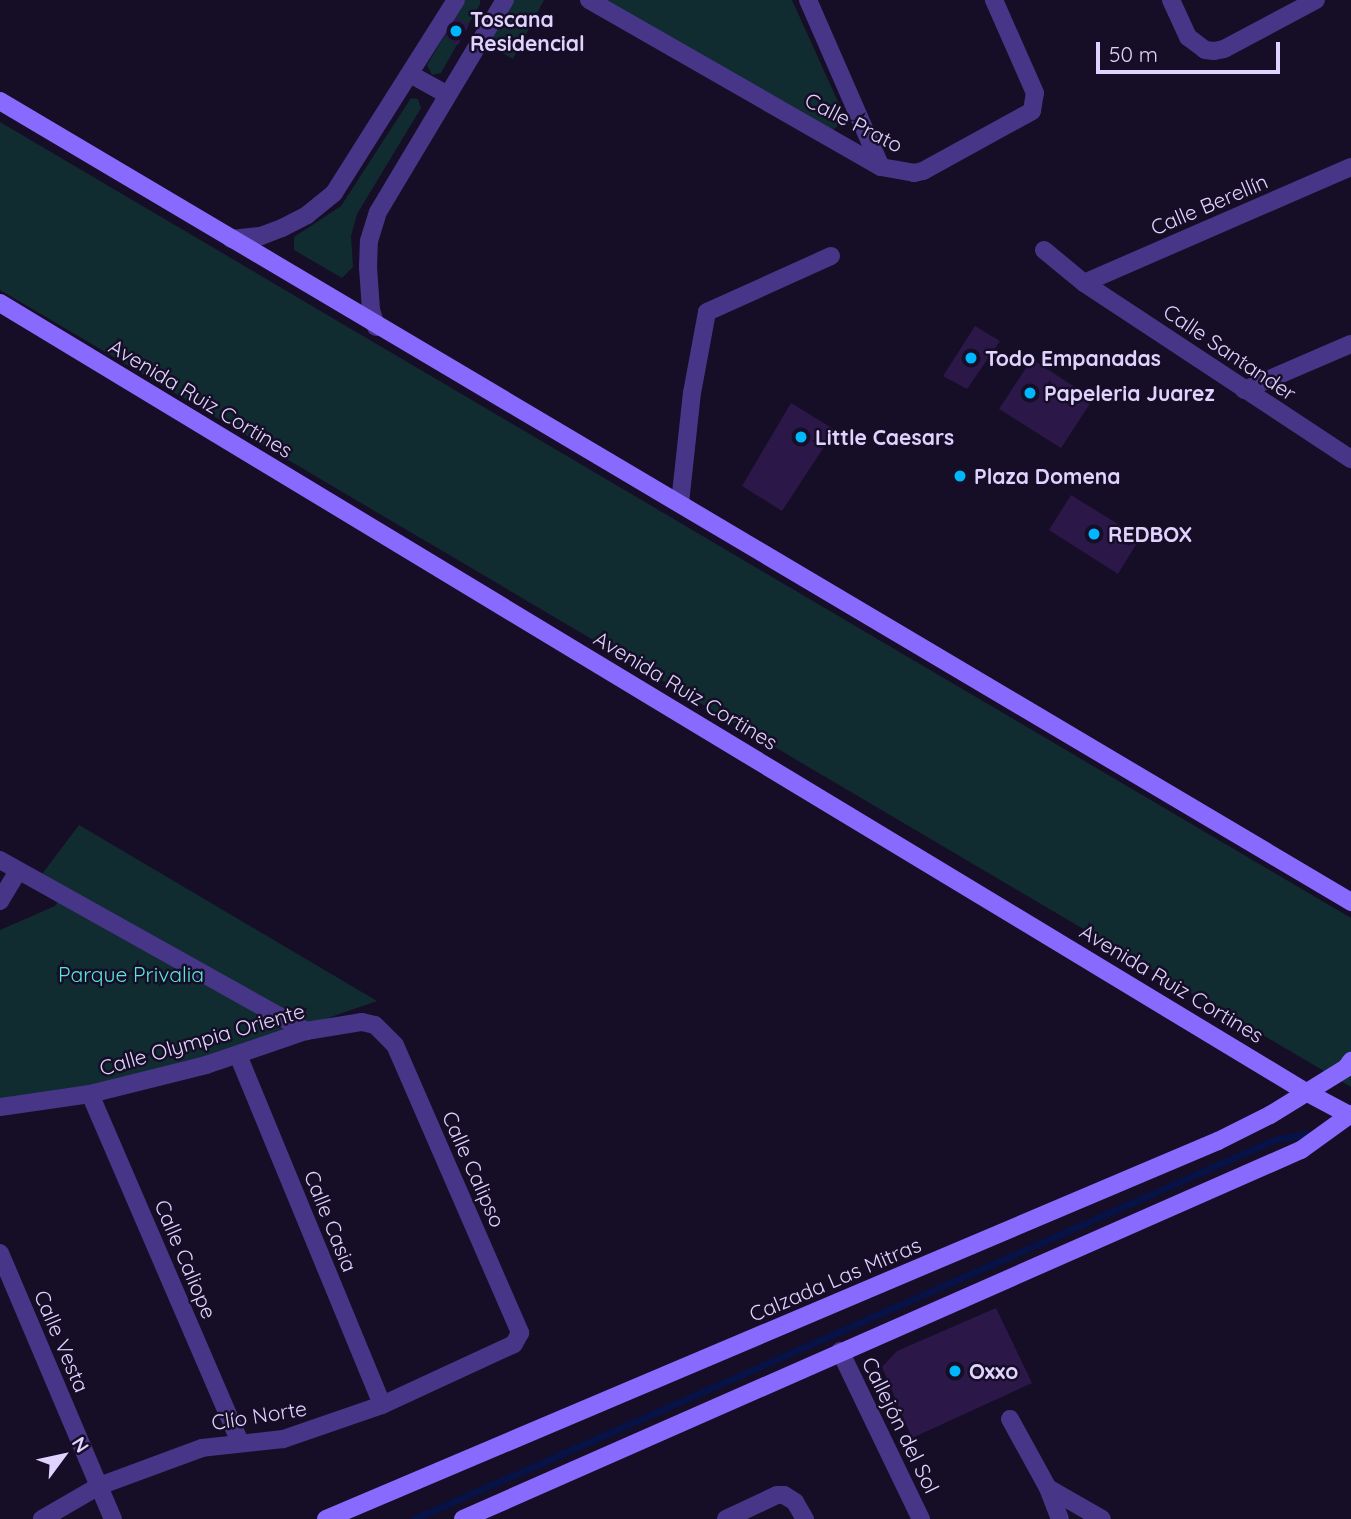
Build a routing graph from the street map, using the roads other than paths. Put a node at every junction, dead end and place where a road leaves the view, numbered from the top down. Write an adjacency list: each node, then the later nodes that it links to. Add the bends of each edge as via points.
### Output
1 (456, 0): 8 (street)
2 (505, 0): 9 (street)
3 (589, 0): 11 (street, Calle Prato)
4 (808, 0): 11 (street)
5 (994, 0): 11 (street, Calle Prato, via 1035,93 1032,111 923,171)
6 (1171, 0): 7 (street, via 1188,37 1214,51)
7 (1316, 0)
8 (410, 74): 9 (street); 13 (street, via 334,193 282,228)
9 (446, 94): 18 (street, via 378,212 369,241 371,310)
10 (0, 102): 13 (street)
11 (881, 166)
12 (1351, 167): 16 (street, Calle Berellín)
13 (231, 239): 18 (street)
14 (1044, 250): 16 (street, Calle Santander)
15 (831, 256): 22 (street, via 707,312 692,393)
16 (1084, 283): 20 (street, Calle Santander)
17 (0, 303): 31 (street, Avenida Ruiz Cortines)
18 (376, 327): 22 (street)
19 (1351, 344): 20 (street)
20 (1244, 390): 21 (street, Calle Santander)
21 (1351, 458)
22 (681, 503): 26 (street)
23 (0, 860): 24 (street)
24 (18, 871): 25 (street); 28 (street)
25 (0, 901)
26 (1351, 902)
27 (375, 1025): 28 (street, Calle Olympia Oriente, via 362,1022); 36 (street, Calle Calipso, via 395,1045 520,1328)
28 (306, 1031): 29 (street, Calle Olympia Oriente)
29 (238, 1055): 32 (street, Calle Olympia Oriente); 38 (street, Calle Casia)
30 (1351, 1061): 31 (street, Calzada Las Mitras)
31 (1306, 1093): 34 (street, Avenida Ruiz Cortines); 46 (street, Calzada Las Mitras, via 1218,1141)
32 (90, 1094): 33 (street, Calle Olympia Oriente); 40 (street, Calle Caliope)
33 (0, 1107)
34 (1351, 1115): 37 (street, via 1301,1150)
35 (0, 1253): 41 (street, Calle Vesta)
36 (520, 1338): 38 (street, Clío Norte)
37 (840, 1351): 47 (street); 50 (street, Callejón del Sol)
38 (382, 1405): 40 (street, Clío Norte, via 283,1439)
39 (1010, 1419): 42 (street)
40 (240, 1443): 41 (street, Clío Norte, via 202,1448)
41 (99, 1486): 43 (street, Clío Norte); 45 (street, Calle Vesta)
42 (1048, 1488): 51 (street); 52 (street)
43 (66, 1514): 44 (street, Clío Norte)
44 (42, 1519)
45 (113, 1519)
46 (326, 1519)
47 (463, 1519)
48 (726, 1519): 49 (street, via 784,1495 795,1502)
49 (805, 1519)
50 (921, 1519)
51 (1060, 1519)
52 (1102, 1519)

